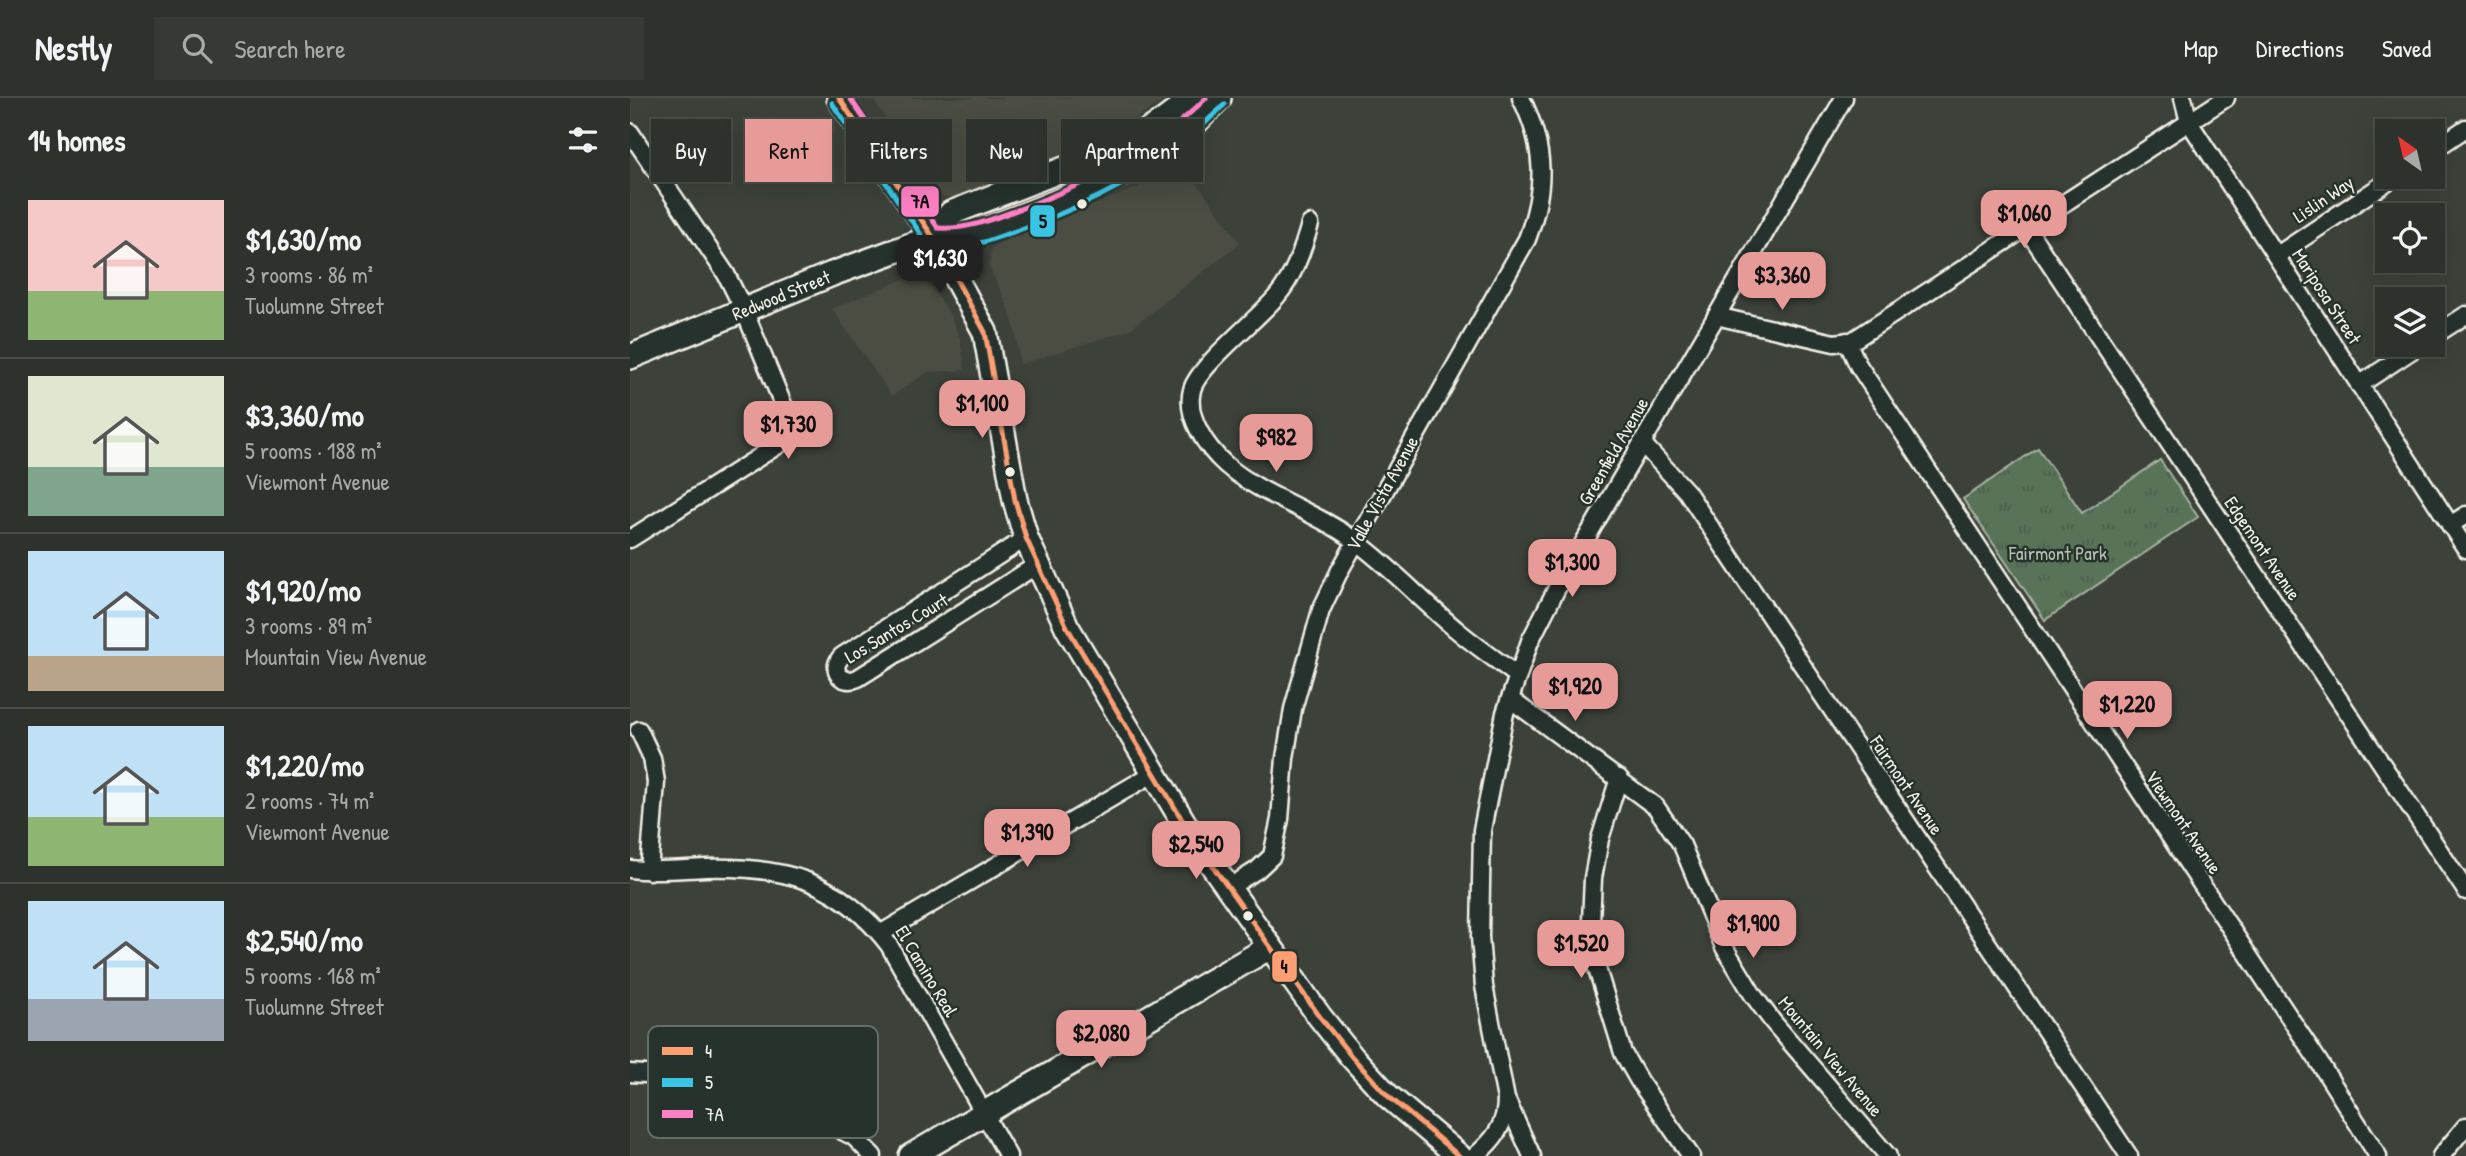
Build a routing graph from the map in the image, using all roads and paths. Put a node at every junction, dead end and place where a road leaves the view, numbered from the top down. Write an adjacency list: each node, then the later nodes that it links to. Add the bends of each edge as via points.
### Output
1 (839, 98): 15 (main road)
2 (1191, 98): 15 (main road, Redwood Street, via 1118,148 951,213)
3 (1219, 98): 15 (main road, Redwood Street, via 1193,125 1133,169 966,237)
4 (1521, 98): 30 (street, Valle Vista Avenue, via 1536,134 1541,166 1541,193 1527,239)
5 (1844, 98): 19 (street, Greenfield Avenue)
6 (2183, 98): 8 (street, Mariposa Street)
7 (2226, 98): 8 (street)
8 (2189, 122): 14 (street); 16 (street, Mariposa Street)
9 (2466, 128): 11 (street)
10 (630, 132): 17 (street, via 726,274)
11 (2445, 142)
12 (2376, 189): 16 (street, Lislin Way)
13 (1310, 224): 30 (street, via 1302,251 1278,295 1201,373 1192,390 1193,415 1203,439 1226,465)
14 (2026, 227): 21 (street); 41 (street, Edgemont Avenue)
15 (933, 237): 17 (main road, Redwood Street); 28 (main road, via 985,332)
16 (2276, 256): 24 (street, Mariposa Street)
17 (744, 310): 22 (main road, Redwood Street); 29 (street, via 792,426 783,442)
18 (2466, 315): 20 (street)
19 (1716, 316): 21 (street, via 1834,343); 25 (street, Greenfield Avenue)
20 (2445, 329)
21 (1847, 341): 59 (street, Viewmont Avenue, via 1858,365)
22 (630, 357)
23 (2402, 357): 24 (street)
24 (2359, 385): 27 (street, Mariposa Street)
25 (1642, 443): 33 (street, Greenfield Avenue, via 1556,590); 58 (street, Fairmont Avenue, via 1688,492)
26 (2466, 515): 27 (street)
27 (2450, 525): 31 (street, Mariposa Street)
28 (1026, 538): 32 (main road); 32 (street, Los Santos Court, via 842,656 835,668 838,675 844,680 858,678)
29 (630, 539)
30 (1355, 540): 33 (street, via 1460,633); 40 (street, Valle Vista Avenue, via 1321,610 1293,709 1272,856)
31 (2466, 549)
32 (1037, 565): 36 (main road, via 1067,627)
33 (1518, 676): 34 (street, Greenfield Avenue)
34 (1510, 699): 37 (street, Mountain View Avenue); 46 (street, Greenfield Avenue, via 1482,830 1480,937 1484,986)
35 (639, 730): 39 (street, via 652,758 656,782)
36 (1154, 773): 40 (main road); 42 (street)
37 (1619, 778): 56 (street, via 1593,878 1594,959 1623,1053); 57 (street, Mountain View Avenue, via 1656,807 1682,845 1724,947 1753,995)
38 (630, 869): 39 (street, El Camino Real)
39 (649, 872): 42 (street, El Camino Real, via 748,867 789,873 833,892)
40 (1228, 888): 43 (main road)
41 (2466, 891)
42 (880, 934): 47 (street, El Camino Real)
43 (1270, 947): 47 (main road); 53 (main road, via 1367,1074)
44 (630, 1073): 45 (street)
45 (648, 1074)
46 (1506, 1099): 54 (street, Greenfield Avenue, via 1499,1131); 55 (street, Greenfield Avenue)
47 (985, 1112): 51 (main road); 52 (street, El Camino Real)
48 (2466, 1126): 60 (street)
49 (855, 1138): 50 (street)
50 (873, 1156)
51 (911, 1156)
52 (1008, 1156)
53 (1459, 1156)
54 (1475, 1156)
55 (1532, 1156)
56 (1691, 1156)
57 (1888, 1156)
58 (2129, 1156)
59 (2378, 1156)
60 (2441, 1156)

